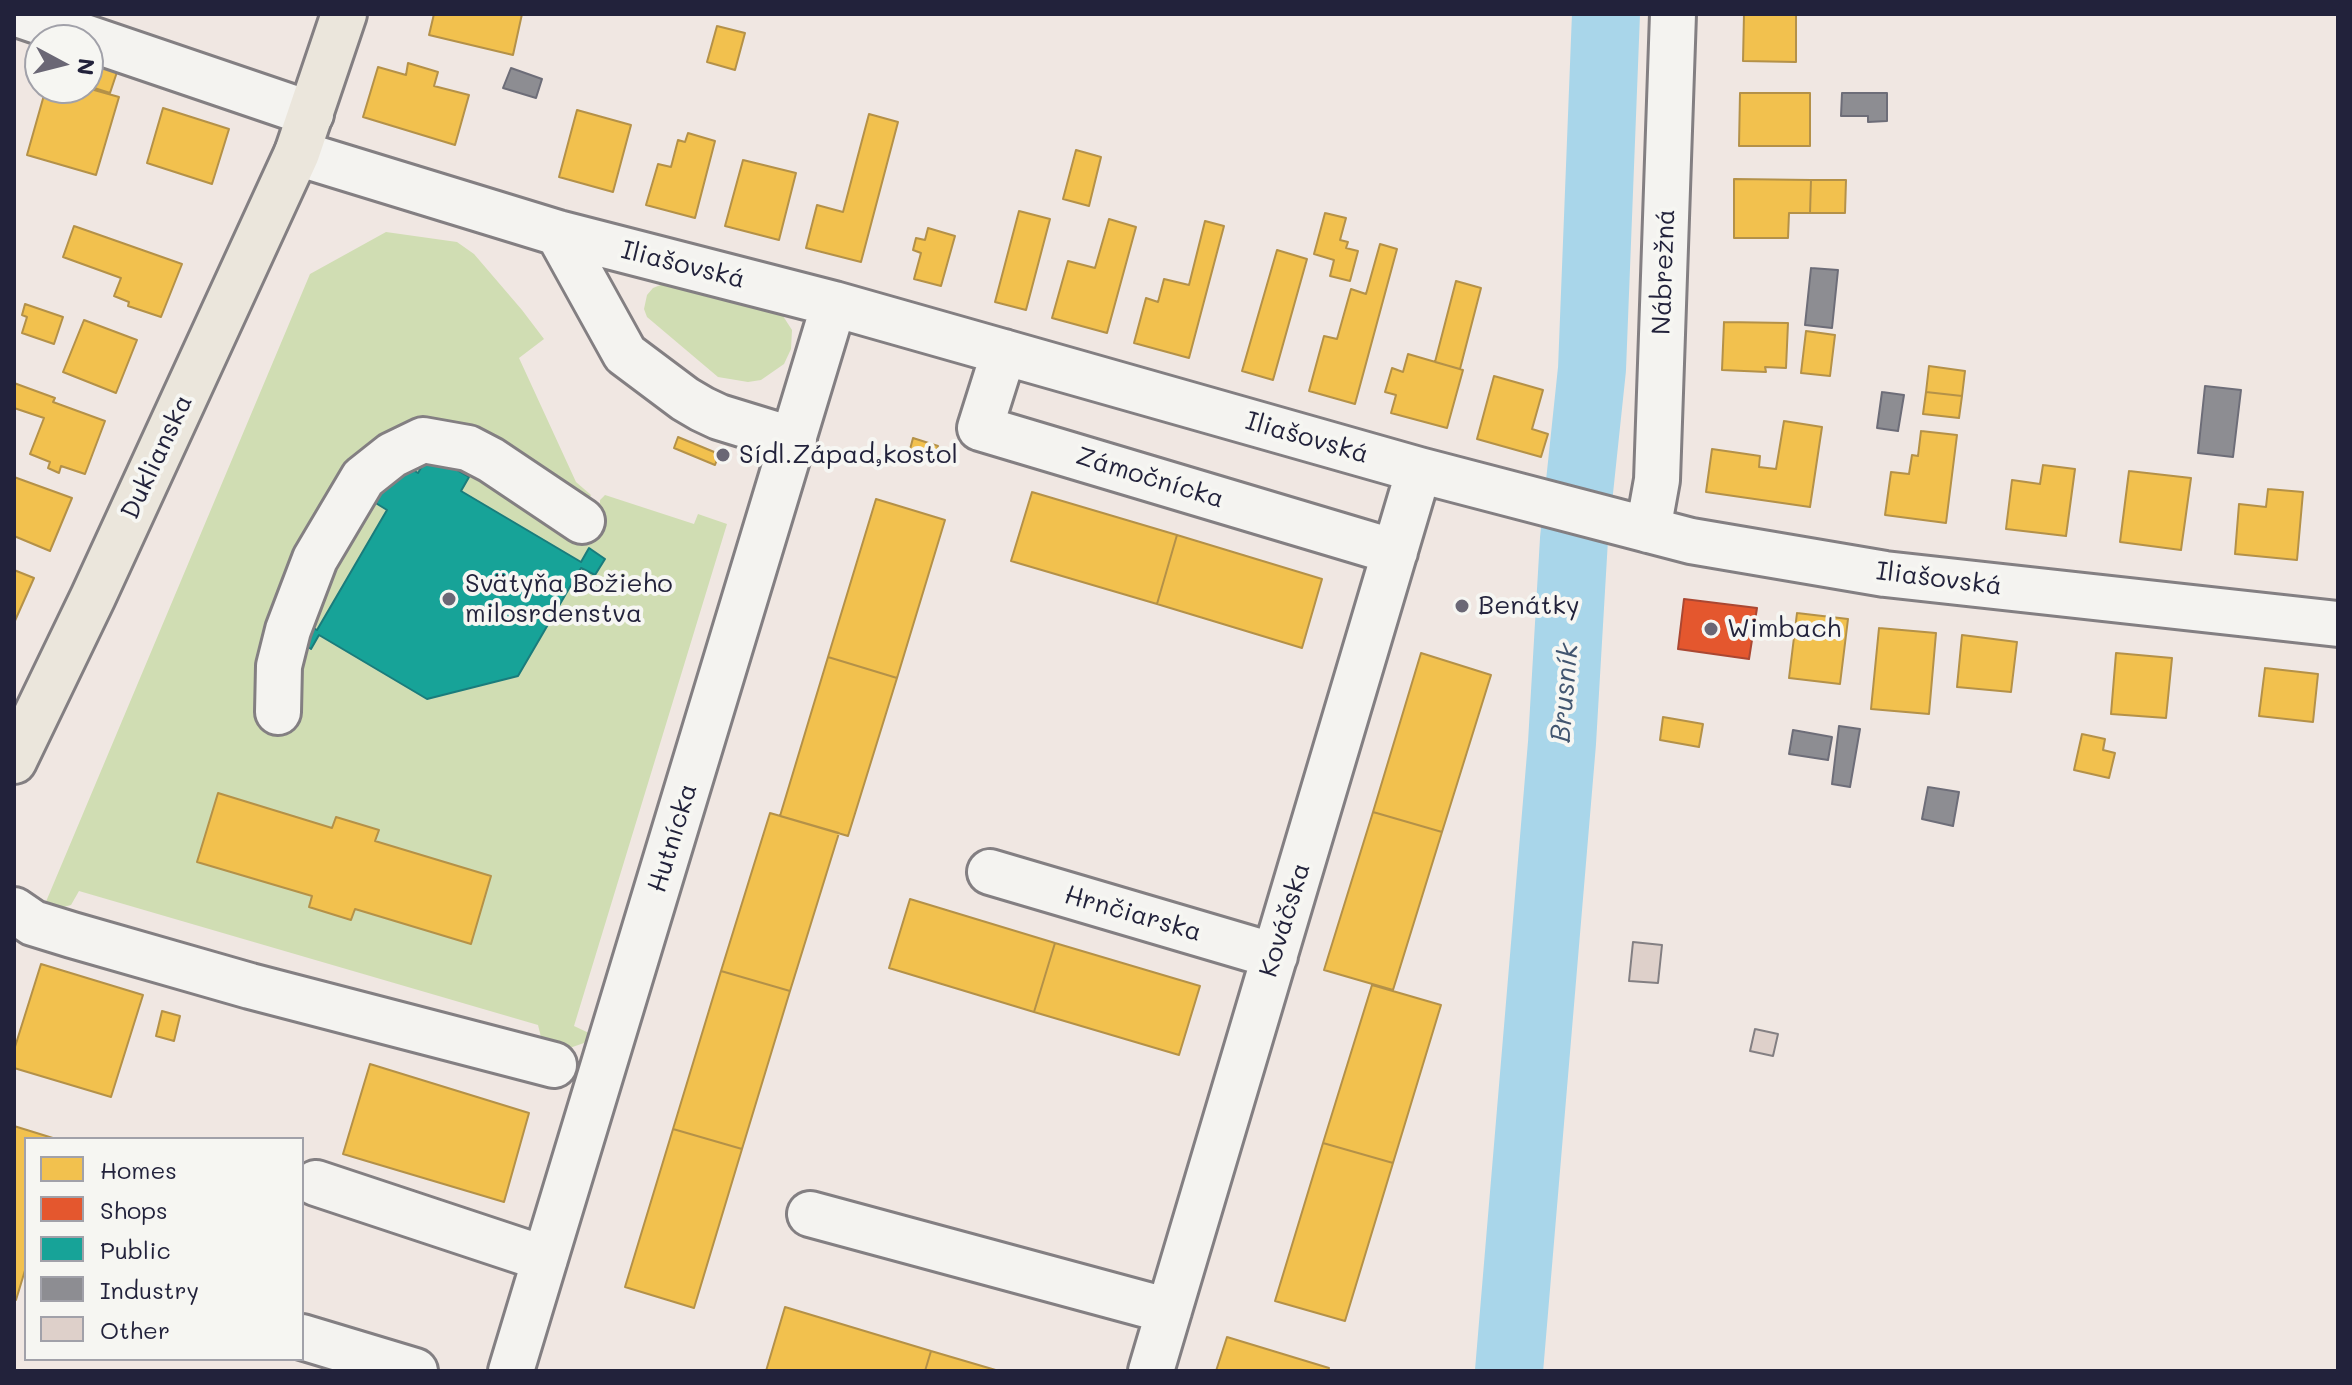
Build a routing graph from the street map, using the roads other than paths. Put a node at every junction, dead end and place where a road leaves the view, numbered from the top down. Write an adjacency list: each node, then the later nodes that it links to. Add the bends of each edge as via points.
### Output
1 (17, 14): 4 (street, Iliašovská)
2 (344, 14): 4 (main road, Duklianska)
3 (1673, 14): 11 (street, Nábrežná, via 1657,480)
4 (304, 134): 5 (street, Iliašovská); 15 (main road, Duklianska)
5 (558, 233): 6 (street, Iliašovská); 8 (street, via 625,354 702,409)
6 (834, 304): 7 (street, Iliašovská); 8 (street, Hutnícka)
7 (1004, 352): 9 (street, Iliašovská); 12 (street, Zámočnícka, via 980,428)
8 (794, 440): 22 (street, Hutnícka)
9 (1419, 470): 11 (street, Iliašovská); 12 (street, Kováčska)
10 (582, 521): 14 (street, via 468,448 423,440 392,455 363,478 315,559 279,666)
11 (1637, 526): 13 (street, Iliašovská, via 1691,541 1885,574)
12 (1395, 552): 18 (street, Kováčska)
13 (2338, 624)
14 (278, 712)
15 (14, 761)
16 (990, 872): 18 (street, Hrnčiarska)
17 (15, 914): 19 (street, via 250,986)
18 (1275, 956): 23 (street, Kováčska)
19 (554, 1065)
20 (316, 1183): 22 (street)
21 (810, 1214): 23 (street)
22 (545, 1259): 26 (street, Hutnícka)
23 (1169, 1311): 27 (street, Kováčska)
24 (304, 1338): 25 (street)
25 (415, 1371)
26 (511, 1371)
27 (1151, 1371)

